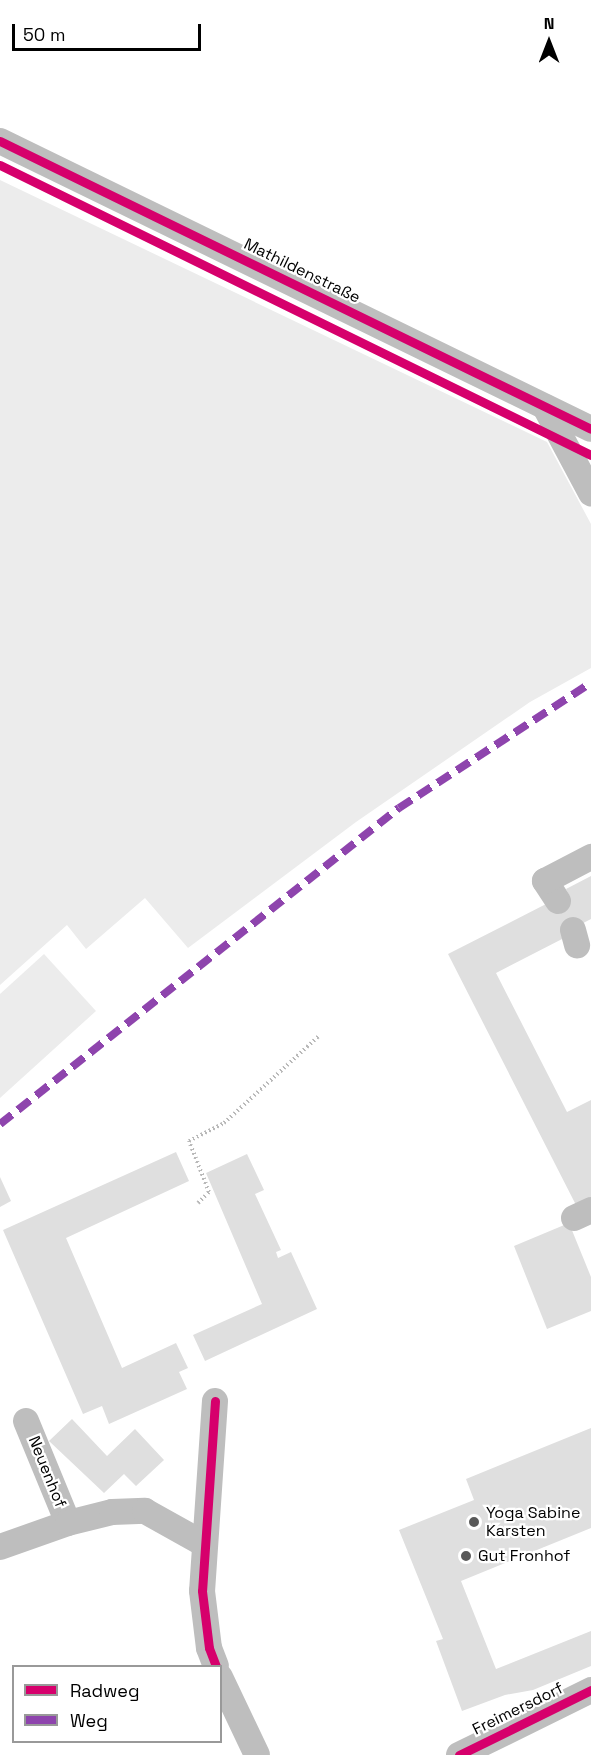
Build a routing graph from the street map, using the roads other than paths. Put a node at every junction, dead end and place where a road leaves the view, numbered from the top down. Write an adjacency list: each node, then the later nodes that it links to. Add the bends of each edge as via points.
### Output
1 (0, 141): 2 (street, Mathildenstraße)
2 (545, 407): 3 (street, Mathildenstraße); 4 (street)
3 (591, 429)
4 (591, 493)
5 (591, 858): 6 (street, via 545,881)
6 (558, 901)
7 (215, 1401): 10 (street)
8 (26, 1421): 9 (street, Neuenhof)
9 (68, 1523): 10 (street, Neuenhof, via 112,1512 145,1510); 11 (street, Neuenhof)
10 (204, 1544): 12 (street, via 202,1591 208,1648)
11 (0, 1547)
12 (216, 1665)
13 (222, 1681): 15 (street)
14 (591, 1690): 16 (street, Freimersdorf)
15 (257, 1755)
16 (459, 1755)

